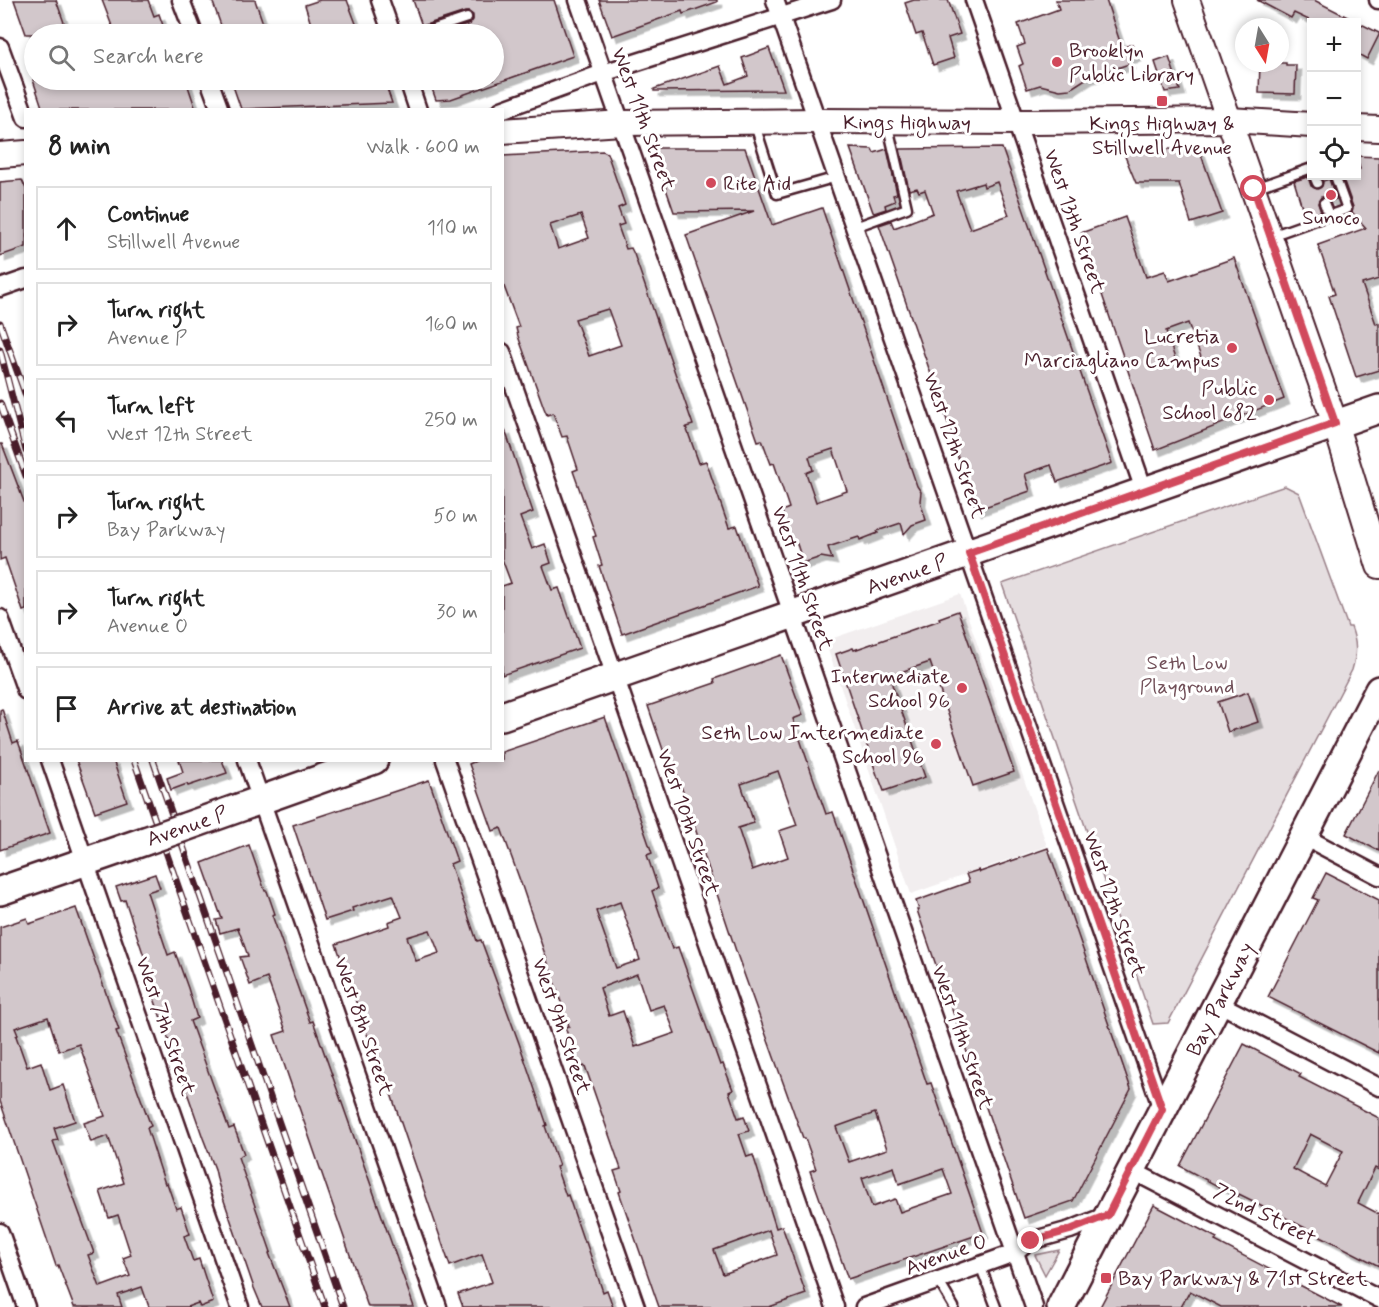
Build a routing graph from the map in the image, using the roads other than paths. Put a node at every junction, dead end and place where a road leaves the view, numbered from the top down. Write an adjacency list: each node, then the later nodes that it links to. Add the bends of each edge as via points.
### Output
1 (181, 0): 10 (street)
2 (380, 0): 11 (street)
3 (578, 0): 14 (street, West 11th Street)
4 (775, 0): 9 (street, West 12th Street)
5 (832, 0): 9 (street)
6 (974, 0): 26 (street, West 13th Street)
7 (1187, 0): 21 (street)
8 (467, 18): 12 (lane)
9 (781, 18): 14 (street); 22 (street, West 12th Street)
10 (190, 24)
11 (388, 24)
12 (449, 24)
13 (0, 47): 20 (street)
14 (603, 73): 19 (street); 25 (street, West 11th Street)
15 (213, 90): 17 (street)
16 (411, 90): 18 (street)
17 (219, 108)
18 (417, 108)
19 (504, 109)
20 (24, 113)
21 (1229, 120): 26 (street, Kings Highway); 27 (street, Kings Highway); 36 (street)
22 (819, 121): 23 (street, Kings Highway); 24 (street, Kings Highway); 34 (street, West 12th Street)
23 (754, 122): 25 (street, Kings Highway); 34 (lane, via 777,194)
24 (887, 122): 26 (street, Kings Highway); 39 (lane, via 907,208)
25 (622, 123): 30 (street, Kings Highway); 49 (street, West 11th Street)
26 (1017, 123): 46 (street, West 13th Street)
27 (1307, 125)
28 (1361, 128): 29 (street)
29 (1379, 129)
30 (504, 131)
31 (24, 153): 32 (street)
32 (0, 155)
33 (1307, 169): 36 (lane)
34 (837, 177): 39 (street, West 12th Street)
35 (1336, 180): 38 (lane, via 1347,209)
36 (1254, 189): 40 (street)
37 (1324, 203): 38 (lane)
38 (1329, 215): 40 (lane)
39 (855, 227): 47 (street, West 12th Street)
40 (1270, 236): 45 (street)
41 (24, 280): 42 (street)
42 (0, 288)
43 (504, 358): 51 (street, West 10th Street)
44 (1379, 409): 45 (main road, Avenue P)
45 (1335, 423): 46 (main road, Avenue P); 48 (street)
46 (1144, 490): 47 (main road, Avenue P)
47 (969, 553): 49 (main road, Avenue P); 66 (street, West 12th Street)
48 (1379, 566)
49 (792, 615): 51 (main road, Avenue P); 70 (street, West 11th Street)
50 (0, 618): 52 (street)
51 (615, 677): 54 (main road, Avenue P); 78 (street, West 10th Street)
52 (24, 685)
53 (1379, 690): 60 (main road, Bay Parkway)
54 (504, 715)
55 (51, 762): 61 (street, West 7th Street)
56 (248, 762): 59 (street, West 8th Street)
57 (368, 762): 59 (main road, Avenue P)
58 (446, 762): 77 (street, West 9th Street)
59 (261, 800): 61 (main road, Avenue P, bridge); 76 (street, West 8th Street)
60 (1303, 836): 62 (street); 64 (main road, Bay Parkway)
61 (85, 861): 63 (main road, Avenue P); 75 (street, West 7th Street)
62 (1379, 876)
63 (0, 891)
64 (1218, 1003): 65 (street); 66 (main road, Bay Parkway)
65 (1379, 1087)
66 (1162, 1109): 67 (main road, Bay Parkway)
67 (1131, 1170): 68 (main road, Bay Parkway); 73 (street, 72nd Street)
68 (1108, 1215): 70 (street, Avenue O, via 1027,1242); 83 (main road, Bay Parkway)
69 (0, 1233): 74 (street)
70 (1014, 1253): 71 (street, Avenue O); 82 (street, West 11th Street)
71 (980, 1265): 72 (street, Avenue O); 81 (lane)
72 (938, 1280): 79 (street, Avenue O); 80 (lane)
73 (1379, 1299)
74 (26, 1307)
75 (240, 1307)
76 (438, 1307)
77 (636, 1307)
78 (835, 1307)
79 (864, 1307)
80 (954, 1307)
81 (996, 1307)
82 (1034, 1307)
83 (1061, 1307)

